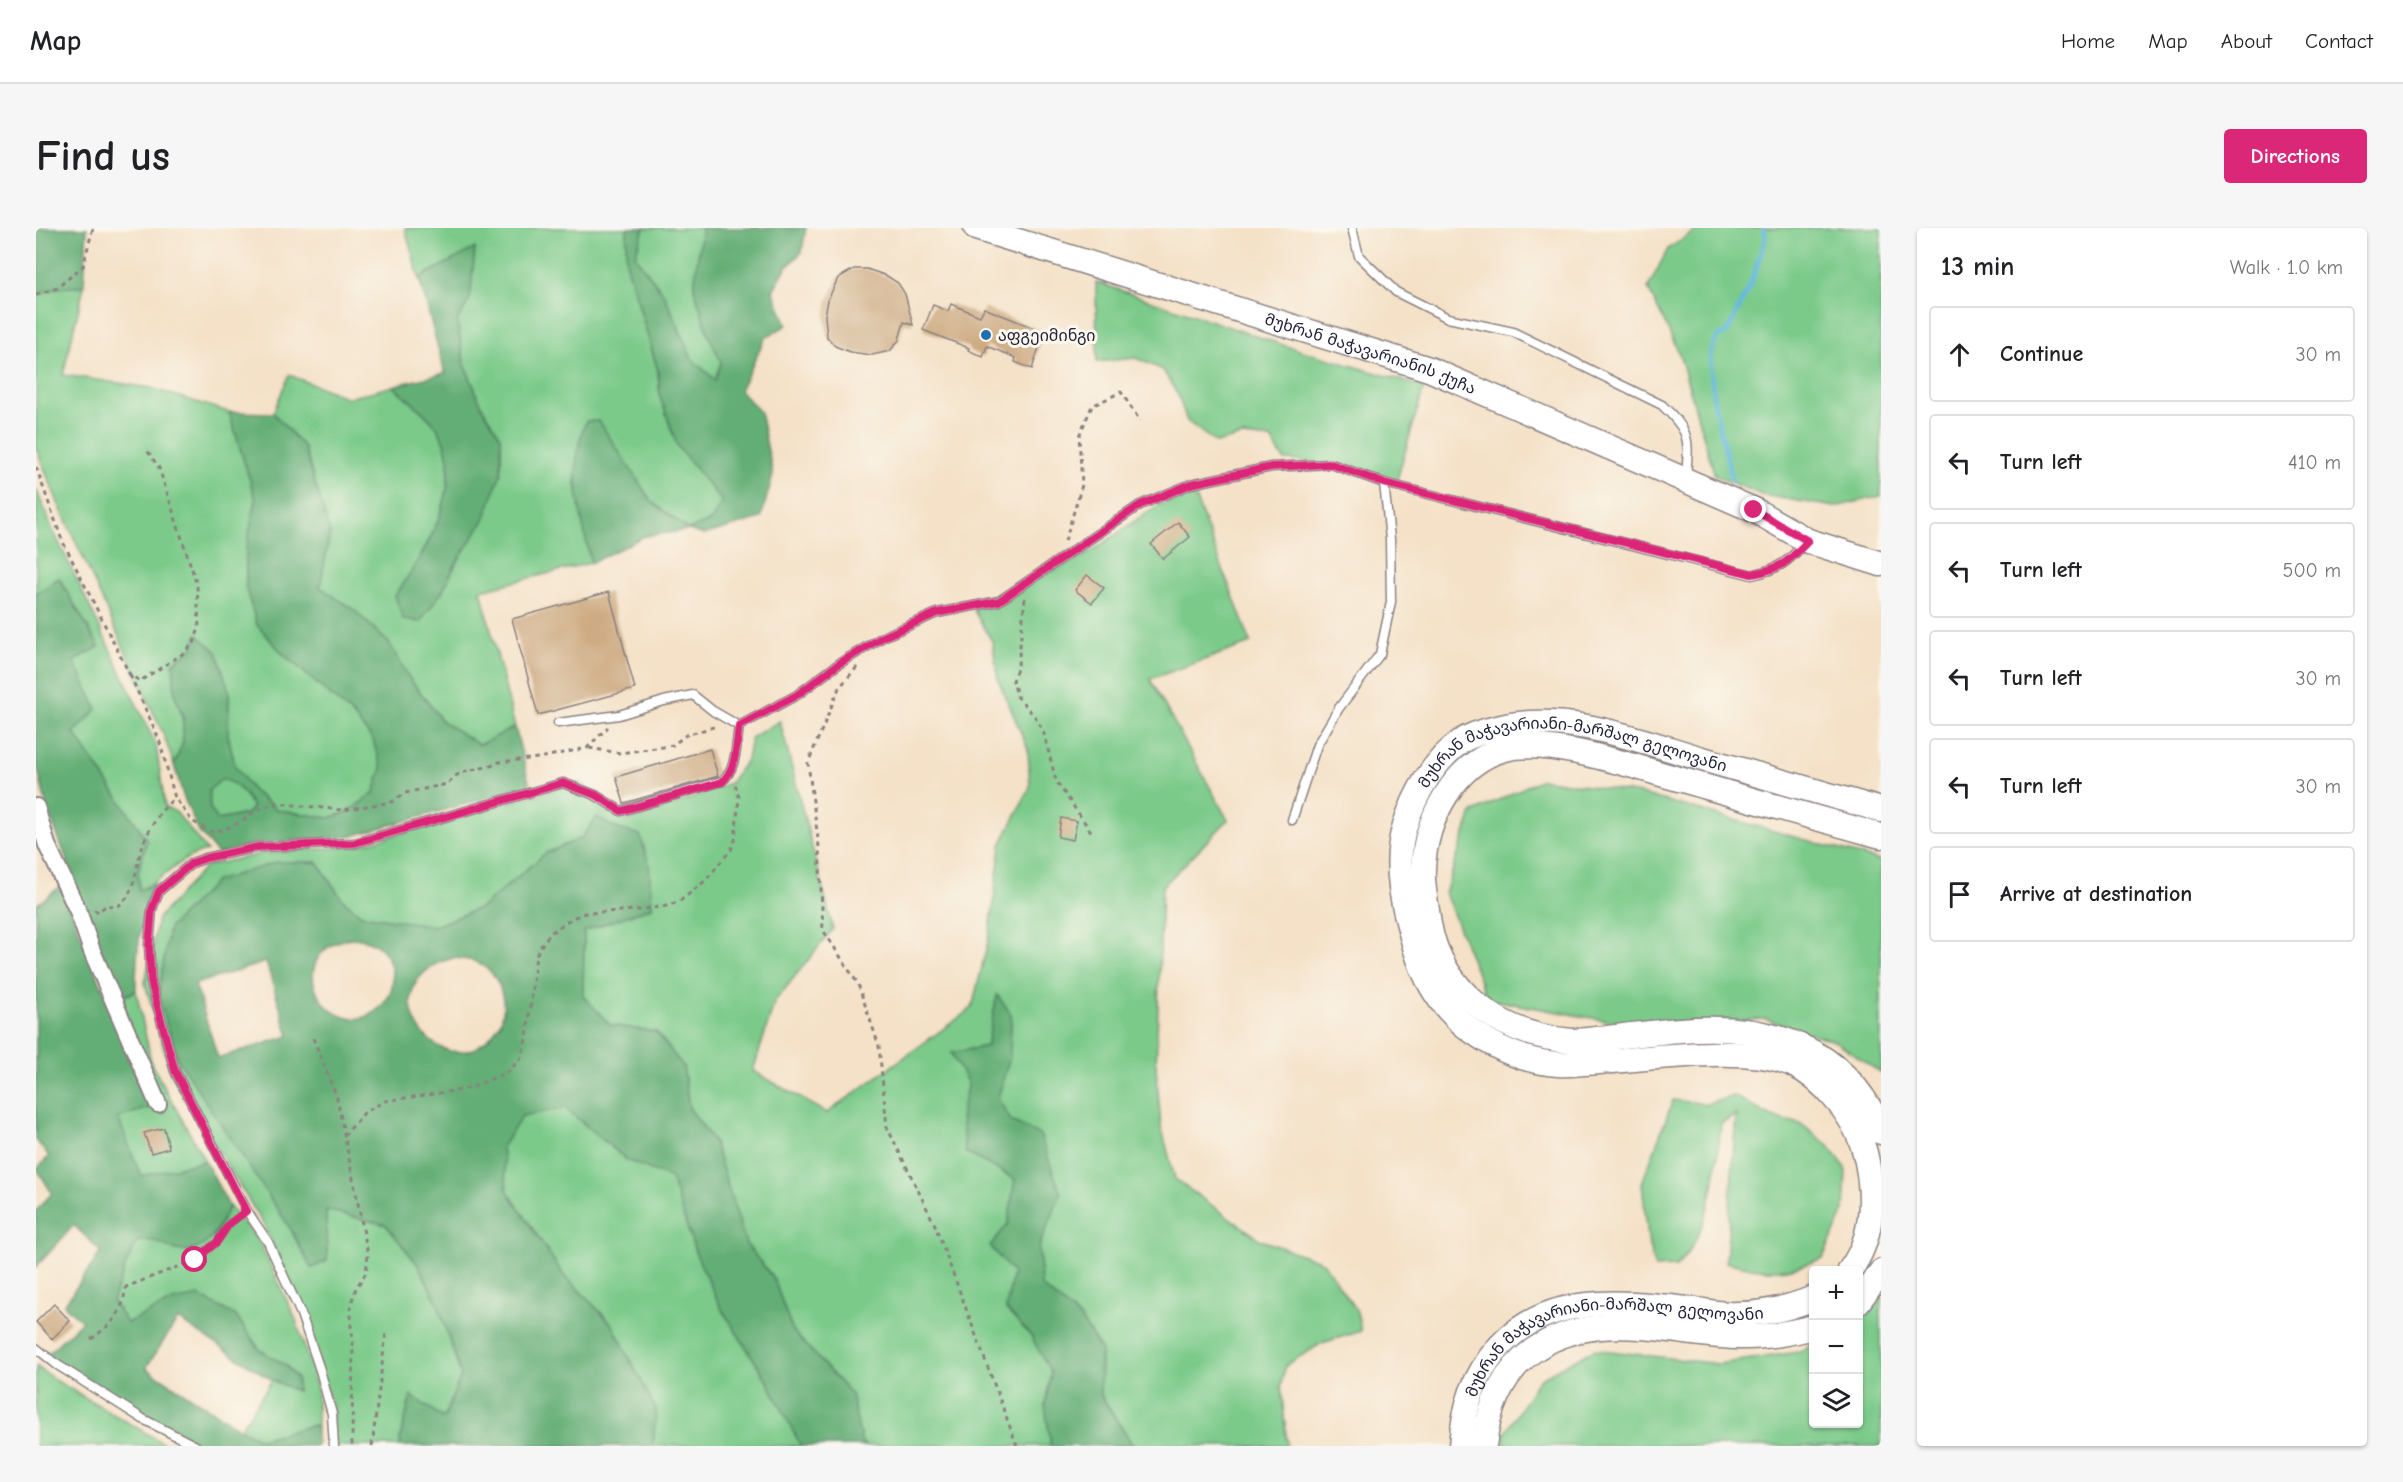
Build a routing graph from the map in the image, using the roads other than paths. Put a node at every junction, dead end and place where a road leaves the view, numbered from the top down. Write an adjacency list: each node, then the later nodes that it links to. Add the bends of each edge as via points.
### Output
1 (976, 228): 3 (main road, მუხრან მაჭავარიანის ქუჩა, via 1429,369)
2 (1352, 228): 3 (lane, via 1359,256 1396,292 1448,318 1513,332 1662,405 1679,422 1689,443)
3 (1686, 480): 5 (main road, მუხრან მაჭავარიანის ქუჩა)
4 (1384, 483): 6 (lane, via 1752,574 1774,570); 11 (lane, via 1331,464 1271,467 1191,484 1140,505 999,601 937,613 883,637 797,695); 14 (lane, via 1391,602 1380,654 1317,745)
5 (1754, 510): 6 (main road, მუხრან მაჭავარიანის ქუჩა); 7 (main road, მუხრან მაჭავარიანის ქუჩა)
6 (1808, 541): 8 (main road, მუხრან მაჭავარიანის ქუჩა); 9 (main road)
7 (1881, 550)
8 (1881, 564)
9 (1881, 577)
10 (558, 723): 11 (lane, via 620,715 693,695)
11 (735, 724): 25 (lane, via 733,764 722,782 621,811 596,795 563,783 355,843 258,847 206,858 192,863 159,891 152,909 151,982 175,1071 246,1211 268,1242 301,1314 332,1414)
12 (36, 807): 16 (street, via 47,845)
13 (1881, 810): 18 (main road, მუხრან მაჭავარიანი-მარშალ გელოვანი, via 1597,729 1535,721 1478,733 1460,742 1434,768 1413,800 1402,835 1399,868 1420,965 1446,1009 1489,1044 1525,1058 1559,1065 1758,1055 1791,1064 1822,1083 1850,1117 1866,1155 1872,1190 1869,1226 1860,1257)
14 (1292, 820)
15 (1881, 836): 17 (main road, მუხრან მაჭავარიანი-მარშალ გელოვანი, via 1540,745 1506,748 1471,765 1449,788 1432,820 1423,869 1428,921 1438,953 1455,984 1484,1012 1540,1036 1573,1041 1724,1028 1792,1041 1825,1060 1859,1091)
16 (158, 1104)
17 (1881, 1132)
18 (1853, 1266)
19 (1881, 1272): 20 (main road)
20 (1863, 1295)
21 (1809, 1300): 26 (main road, მუხრან მაჭავარიანი-მარშალ გელოვანი, via 1769,1312 1736,1314 1605,1302 1553,1311 1510,1335 1489,1360 1467,1401)
22 (1809, 1328): 27 (main road, მუხრან მაჭავარიანი-მარშალ გელოვანი, via 1741,1338 1639,1327 1581,1328 1540,1345 1504,1378 1491,1407)
23 (36, 1348): 24 (lane, via 143,1419)
24 (196, 1446)
25 (334, 1446)
26 (1461, 1446)
27 (1484, 1446)

